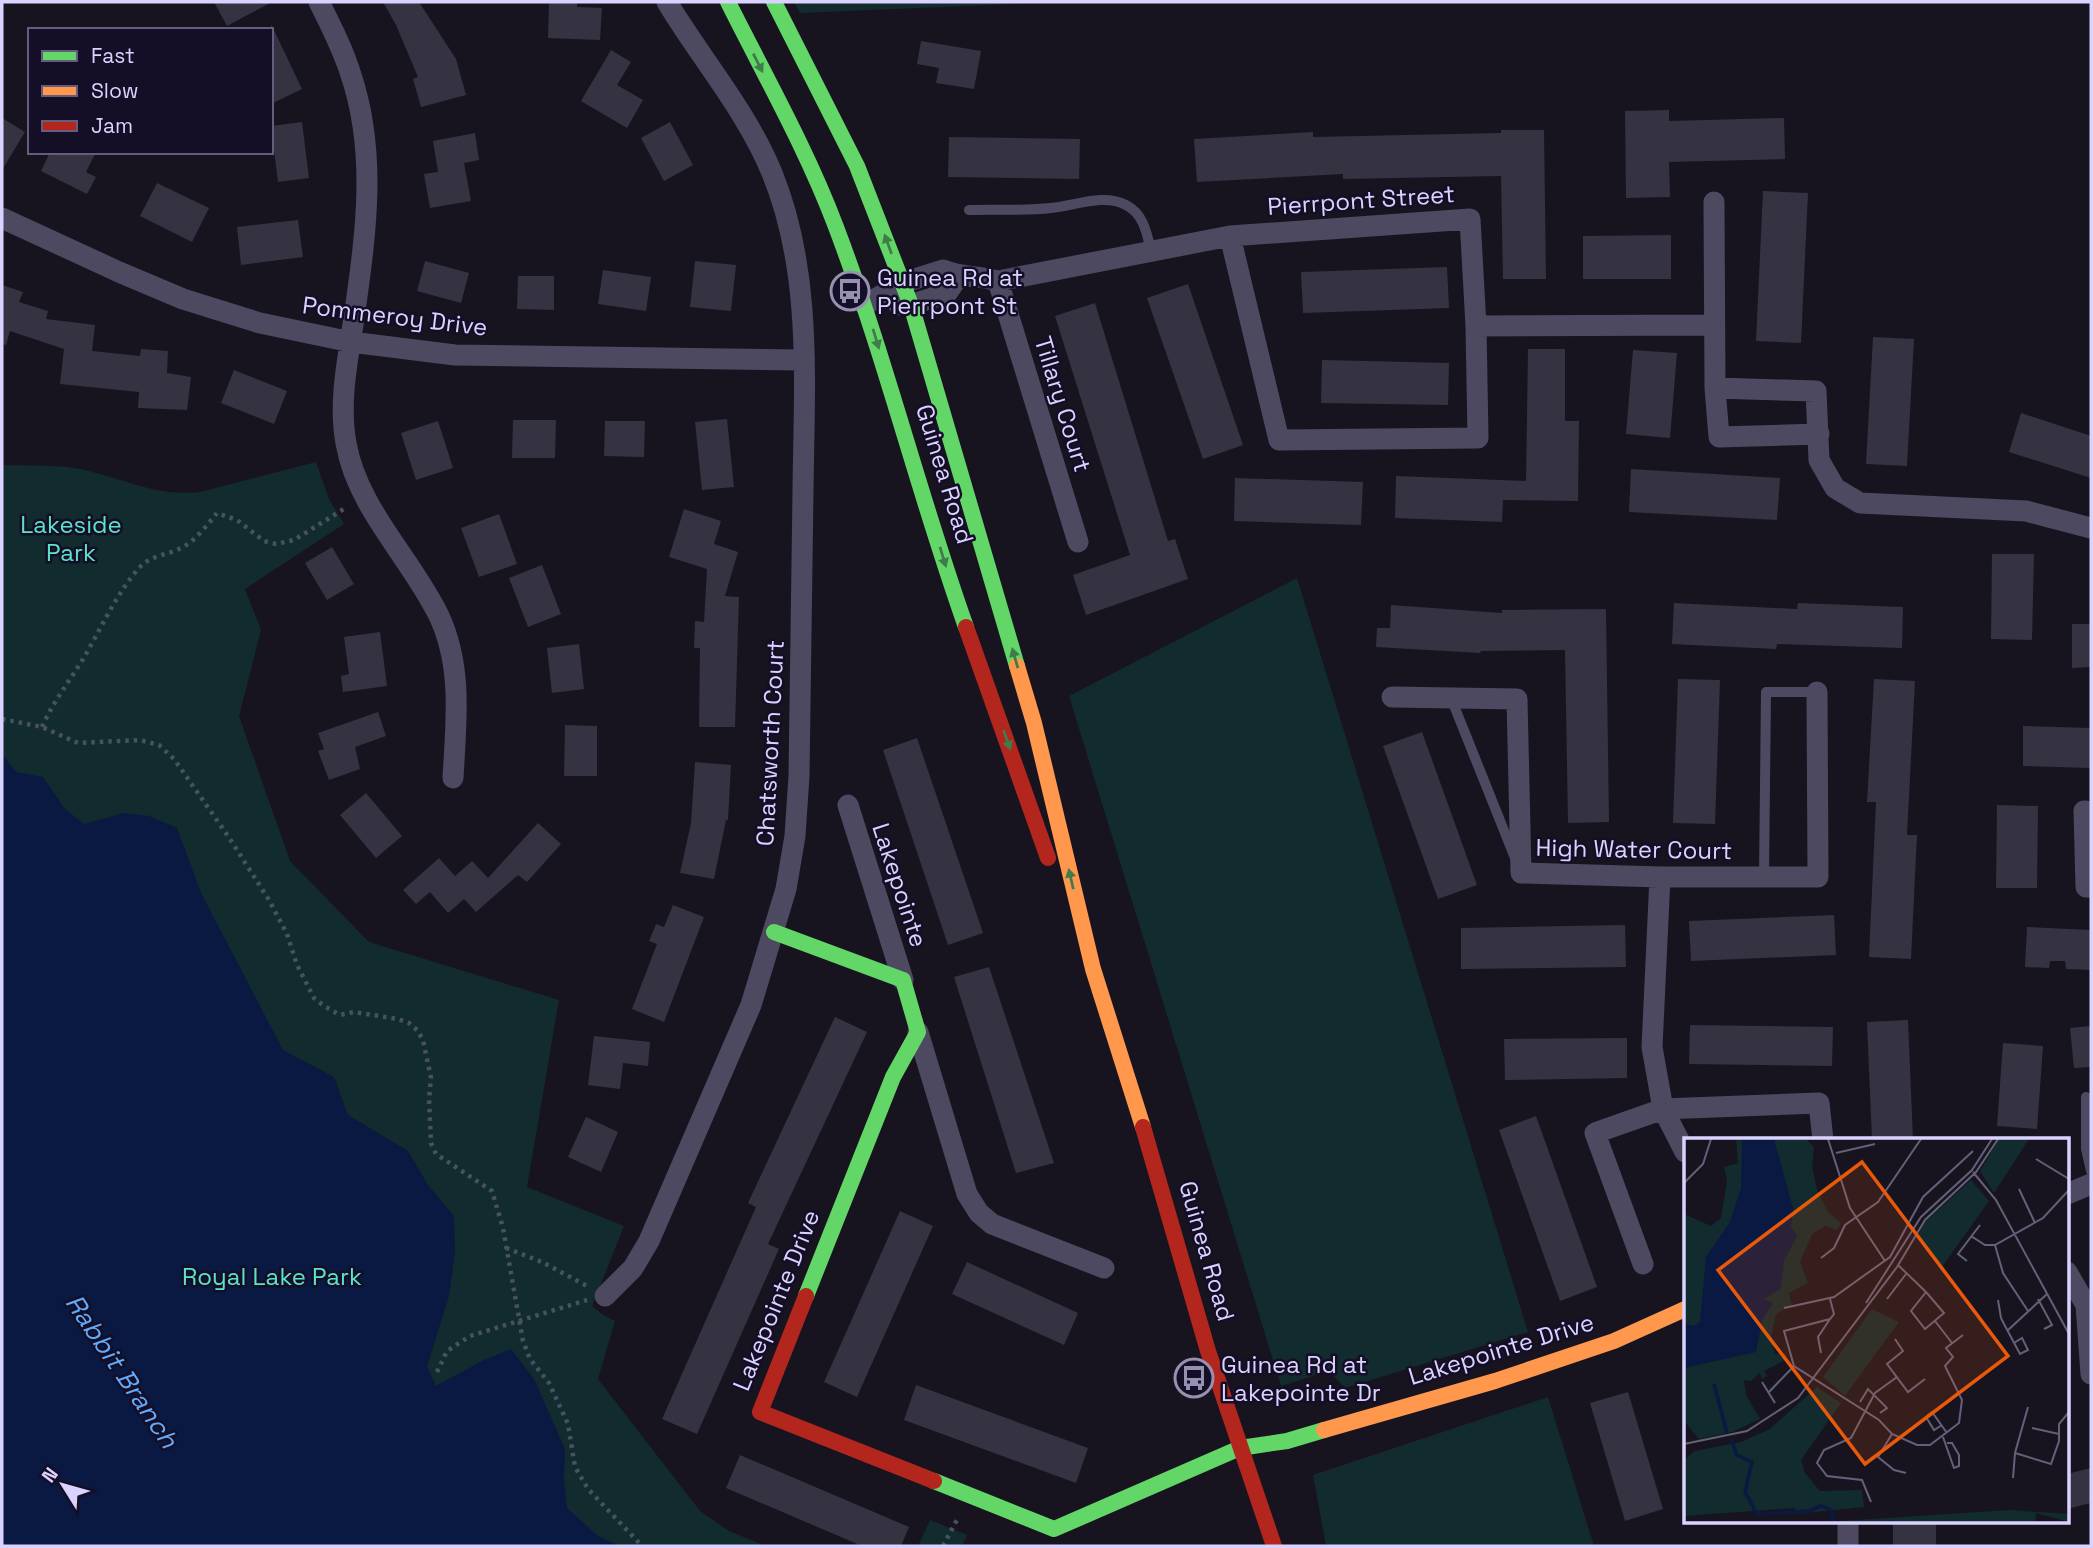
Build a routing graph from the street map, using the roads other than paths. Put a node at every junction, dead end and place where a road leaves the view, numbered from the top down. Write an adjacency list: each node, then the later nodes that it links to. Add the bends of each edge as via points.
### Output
1 (319, 2): 17 (street, via 351,74 366,144 366,238)
2 (667, 2): 18 (street, via 738,106 772,174 797,258)
3 (728, 2): 13 (main road, Guinea Road, one-way to 13, via 818,183)
4 (774, 2): 12 (main road, Guinea Road, one-way to 4, via 857,166)
5 (1714, 202): 15 (street)
6 (969, 210): 9 (lane, via 1111,201 1127,205 1139,217)
7 (2, 218): 17 (street, Pommeroy Drive, via 183,299 260,323)
8 (1230, 236): 9 (street, Pierrpont Street); 16 (street, Pierrpont Street, via 1470,219); 16 (street, via 1279,440 1478,438)
9 (1151, 251): 11 (street, Pierrpont Street)
10 (958, 277): 11 (street, Pierrpont Street, via 979,275); 12 (street, Pierrpont Street, via 943,270); 14 (street, via 947,293)
11 (998, 281): 22 (street, Tillary Court)
12 (902, 284): 13 (street, Pierrpont Street); 14 (main road, Guinea Road)
13 (865, 305): 14 (street); 34 (main road, Guinea Road, one-way to 34, via 951,584 1060,892)
14 (911, 305): 34 (main road, Guinea Road, one-way to 14, via 1034,723)
15 (1714, 325): 16 (street); 19 (street)
16 (1476, 326)
17 (351, 342): 18 (street, Pommeroy Drive, via 455,355); 26 (street, via 343,419 346,445 366,496 431,600 448,640 457,712)
18 (803, 360): 33 (street, Chatsworth Court, via 799,776 793,849)
19 (1716, 388): 20 (street, via 1816,391); 20 (street, via 1719,437)
20 (1819, 434): 21 (street, via 1819,460 1835,488 1860,503 2026,511)
21 (2091, 528)
22 (1078, 542)
23 (1817, 692): 31 (lane, via 1766,692); 31 (street, High Water Court, via 1818,877)
24 (1392, 697): 25 (street, High Water Court)
25 (1451, 698): 29 (lane); 29 (street, High Water Court, via 1517,699)
26 (453, 778)
27 (848, 805): 35 (street, Lakepointe)
28 (2091, 812): 32 (street, via 2084,811 2086,887)
29 (1521, 873): 30 (street, High Water Court)
30 (1660, 877): 31 (street, High Water Court); 38 (street, via 1653,1047)
31 (1764, 877)
32 (2091, 887)
33 (774, 932): 35 (main road); 47 (street, Chatsworth Court, via 751,1005 649,1241 633,1268)
34 (1093, 969): 50 (main road, Guinea Road)
35 (903, 980): 36 (main road)
36 (918, 1032): 45 (street, via 958,1170 979,1213 992,1224); 52 (main road, Lakepointe Drive, via 893,1077 760,1412 968,1496)
37 (2086, 1097): 41 (lane, via 2085,1149)
38 (1663, 1109): 39 (street, via 1819,1103); 40 (street); 44 (street, via 1595,1133)
39 (1823, 1138)
40 (1684, 1150)
41 (2091, 1171)
42 (2091, 1184): 43 (street)
43 (2068, 1194)
44 (1643, 1264)
45 (1104, 1268)
46 (2068, 1274): 49 (street, via 2086,1305)
47 (605, 1296)
48 (1684, 1308): 50 (main road, Lakepointe Drive, via 1614,1341 1495,1381 1287,1441)
49 (2091, 1374)
50 (1240, 1448): 52 (main road, Lakepointe Drive); 53 (main road, Guinea Road)
51 (1848, 1524): 54 (street)
52 (1057, 1538)
53 (1273, 1546)
54 (1848, 1546)

